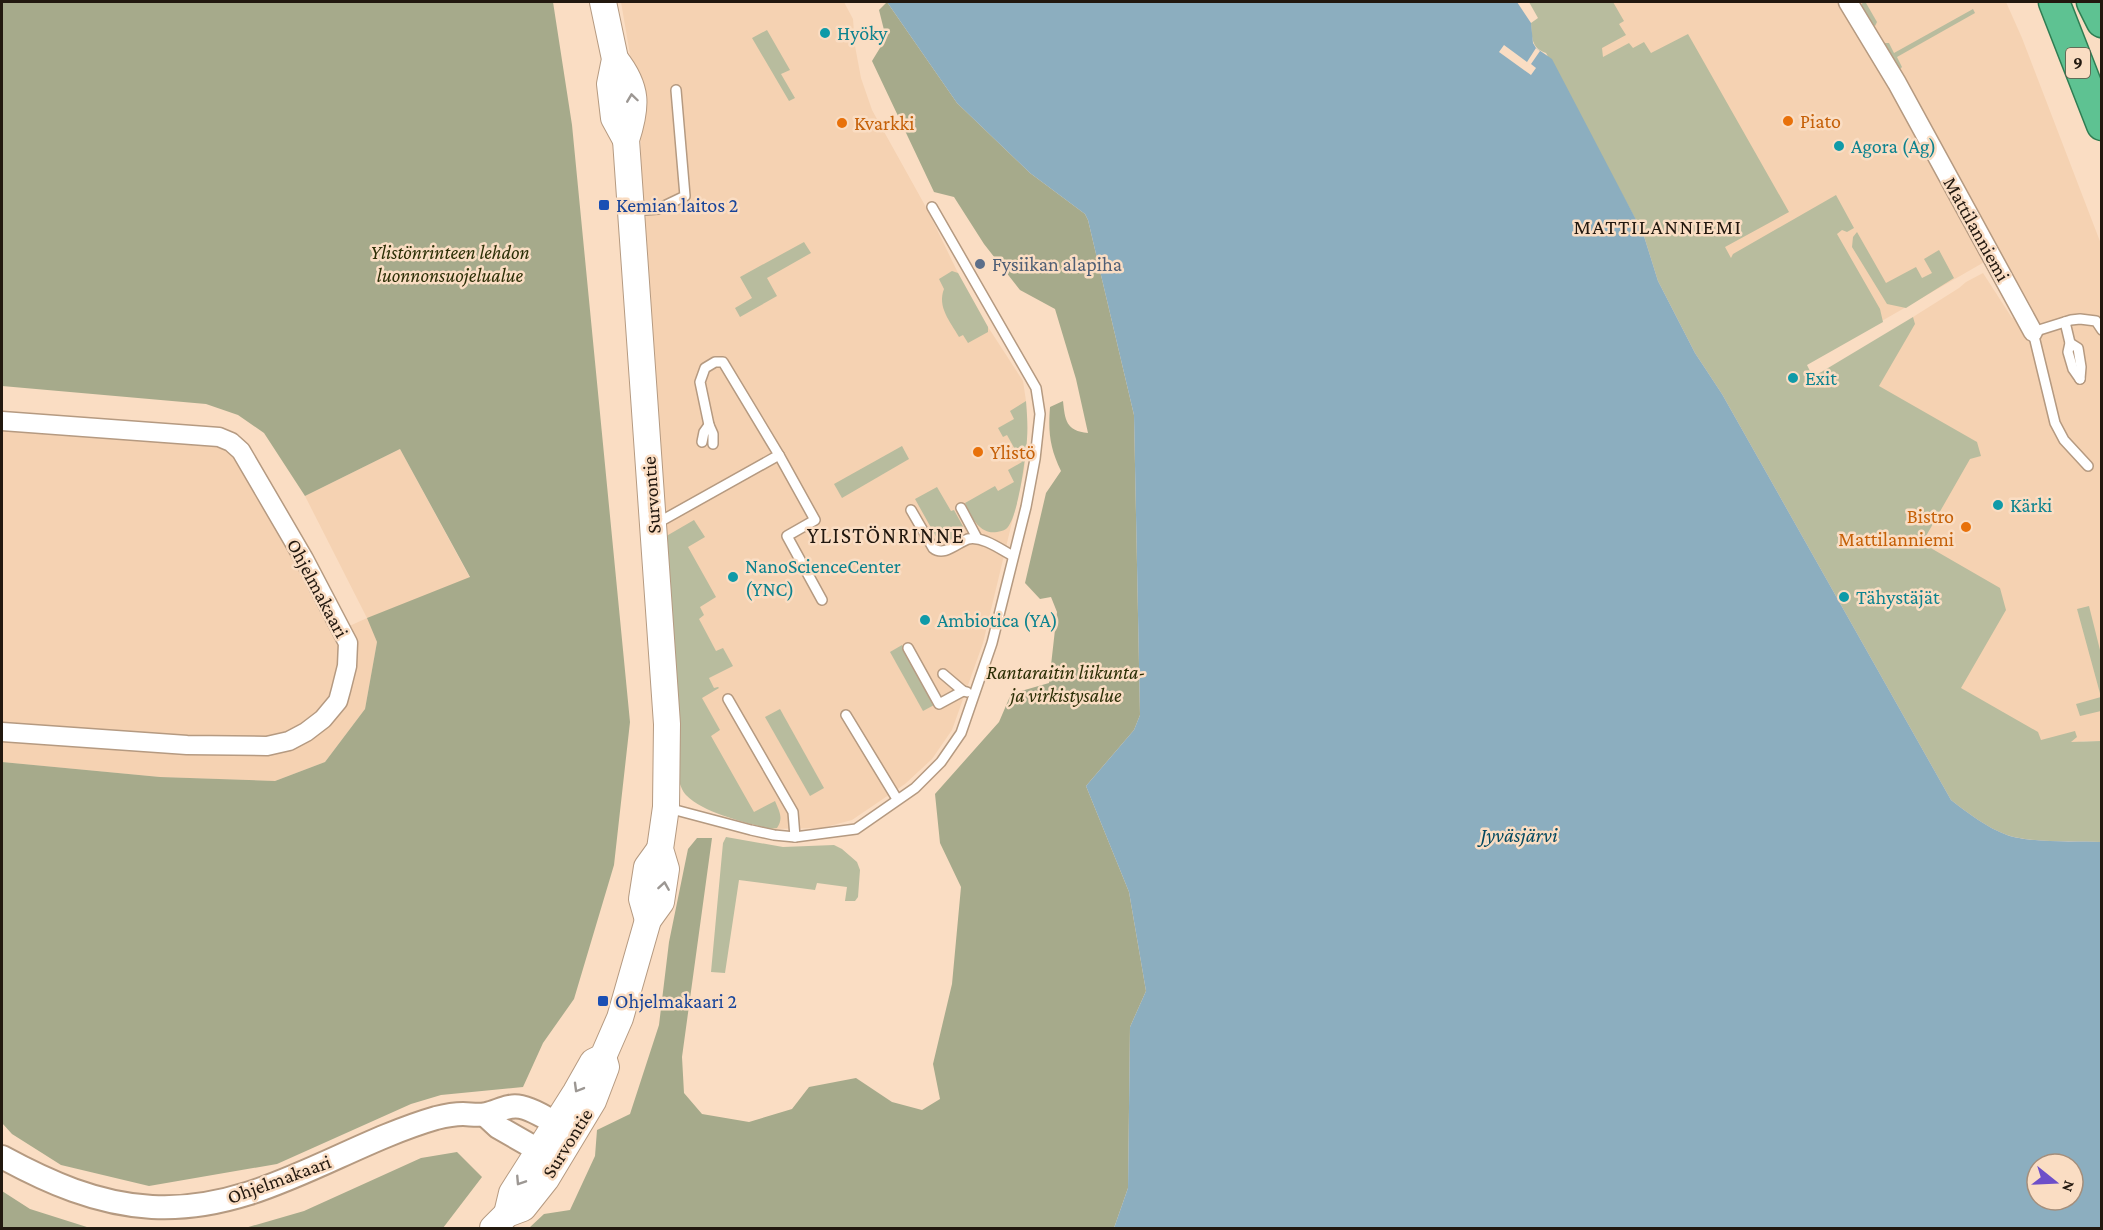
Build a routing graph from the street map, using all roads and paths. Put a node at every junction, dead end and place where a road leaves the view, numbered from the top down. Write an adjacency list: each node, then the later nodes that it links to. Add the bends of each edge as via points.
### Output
1 (603, 2): 9 (main road, Survontie, via 615,59 627,74 632,93 634,112 626,140)
2 (1848, 2): 12 (street, Mattilanniemi, via 1897,83)
3 (2054, 2): 7 (highway, 9)
4 (2092, 2): 5 (highway, 9)
5 (2102, 22)
6 (676, 90): 9 (lane, via 685,196 658,209)
7 (2102, 125)
8 (932, 207): 24 (lane, via 1036,388 1040,414 1035,459)
9 (630, 211): 22 (main road, Survontie)
10 (2065, 322): 11 (lane, via 2096,321); 12 (lane); 13 (lane)
11 (2102, 330)
12 (2033, 332): 19 (lane, via 2055,423 2064,440)
13 (2070, 343)
14 (2, 421): 32 (street, Ohjelmakaari, via 219,437 231,442 241,451 304,559 348,643 338,701 323,719 289,741 267,746 187,745)
15 (709, 425): 16 (lane); 17 (lane); 18 (lane, via 700,382 705,368 723,362)
16 (702, 442)
17 (713, 444)
18 (779, 455): 22 (lane); 25 (lane, via 816,520 787,536)
19 (2088, 466)
20 (961, 508): 23 (lane)
21 (911, 510): 23 (lane, via 937,552)
22 (653, 522): 34 (main road, Survontie, via 667,724)
23 (977, 538): 24 (lane)
24 (1013, 556): 29 (lane, via 992,643)
25 (822, 600)
26 (908, 648): 28 (lane, via 939,704)
27 (943, 674): 28 (lane)
28 (963, 692): 29 (lane)
29 (975, 692): 33 (lane, via 952,748 915,788)
30 (728, 699): 35 (lane, via 793,812)
31 (846, 715): 33 (lane)
32 (2, 732)
33 (897, 799): 35 (lane, via 856,829)
34 (666, 807): 35 (lane, via 751,831); 37 (main road, Survontie, via 660,849 666,869 661,903 648,920 620,1018 603,1057 593,1062)
35 (795, 837)
36 (485, 1115): 37 (street, Ohjelmakaari, via 509,1106 520,1107); 38 (street); 39 (street, Ohjelmakaari, via 460,1113 438,1118 272,1186 233,1199 198,1204 152,1207 117,1202 45,1180)
37 (564, 1129): 38 (main road, Survontie)
38 (548, 1156): 40 (main road, Survontie, via 512,1193)
39 (2, 1157)
40 (500, 1221)

